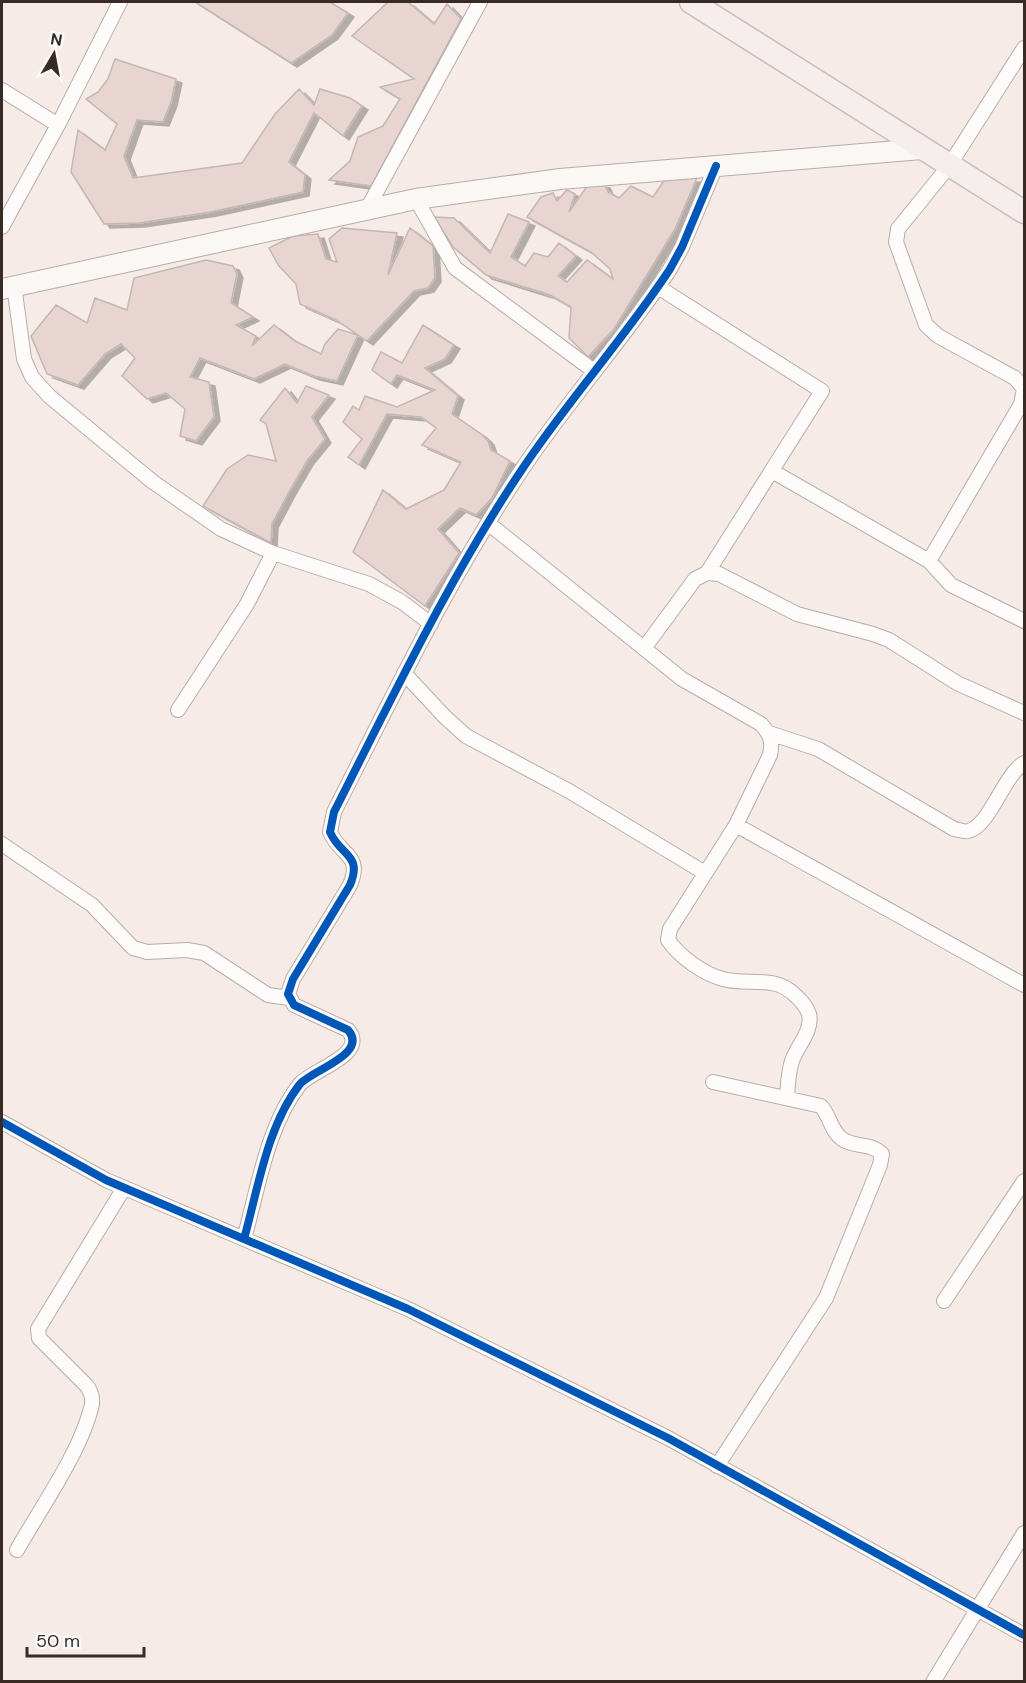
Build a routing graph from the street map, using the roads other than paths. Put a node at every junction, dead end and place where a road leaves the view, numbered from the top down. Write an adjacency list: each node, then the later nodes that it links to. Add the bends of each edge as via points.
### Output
1 (120, 2): 6 (street)
2 (480, 2): 11 (street)
3 (698, 4): 7 (highway)
4 (1024, 48): 9 (street)
5 (2, 90): 6 (street)
6 (58, 125): 13 (street)
7 (922, 149): 8 (main road); 9 (highway)
8 (716, 166): 10 (main road, via 560,179); 15 (street, via 682,247)
9 (949, 166): 12 (highway); 20 (street, via 898,229 896,242 926,325 938,336 1015,378 1024,389 1021,404)
10 (416, 199): 11 (main road); 16 (street, via 455,268)
11 (366, 211): 14 (main road)
12 (1024, 212)
13 (2, 227)
14 (8, 287): 19 (street, via 24,359 39,386 188,507 221,529)
15 (658, 287): 16 (street); 17 (street, via 822,392)
16 (594, 371): 18 (street)
17 (772, 471): 20 (street); 21 (street)
18 (488, 523): 23 (street); 24 (street)
19 (273, 553): 23 (street, via 369,584); 26 (street, via 247,604)
20 (929, 561): 22 (street, via 951,585)
21 (707, 573): 24 (street, via 695,579); 27 (street, via 719,574 797,614 889,640 957,683)
22 (1024, 621)
23 (431, 624): 25 (street)
24 (645, 647): 28 (street, via 697,690 761,724)
25 (404, 673): 32 (street, via 466,736 569,791); 34 (street, via 331,821 332,837 354,863 353,878 293,979)
26 (178, 710)
27 (1024, 713)
28 (769, 733): 29 (street, via 818,749 954,830 968,831 980,824 1010,778); 30 (street, via 770,754)
29 (1024, 764)
30 (736, 825): 32 (street); 33 (street)
31 (2, 844): 34 (street, via 92,905 133,948 142,952 204,953 268,995)
32 (705, 873): 36 (street, via 670,929 668,940 675,950 710,974 724,980 774,982 789,988 801,1001 809,1014 808,1029 788,1072)
33 (1024, 985)
34 (289, 998): 40 (street, via 302,1009 348,1030 352,1043 341,1058 303,1080 291,1097 270,1147)
35 (713, 1082): 36 (street)
36 (787, 1097): 42 (street, via 821,1106 835,1133 844,1140 874,1147 882,1154 880,1165 826,1298)
37 (2, 1122): 39 (street)
38 (1024, 1181): 41 (street)
39 (124, 1188): 40 (street); 44 (street, via 38,1329 39,1338 87,1386 92,1404 77,1443)
40 (244, 1239): 42 (street, via 408,1309)
41 (944, 1301)
42 (717, 1466): 45 (street)
43 (1024, 1533): 45 (street)
44 (17, 1551)
45 (979, 1610): 46 (street); 47 (street)
46 (1024, 1635)
47 (933, 1682)

